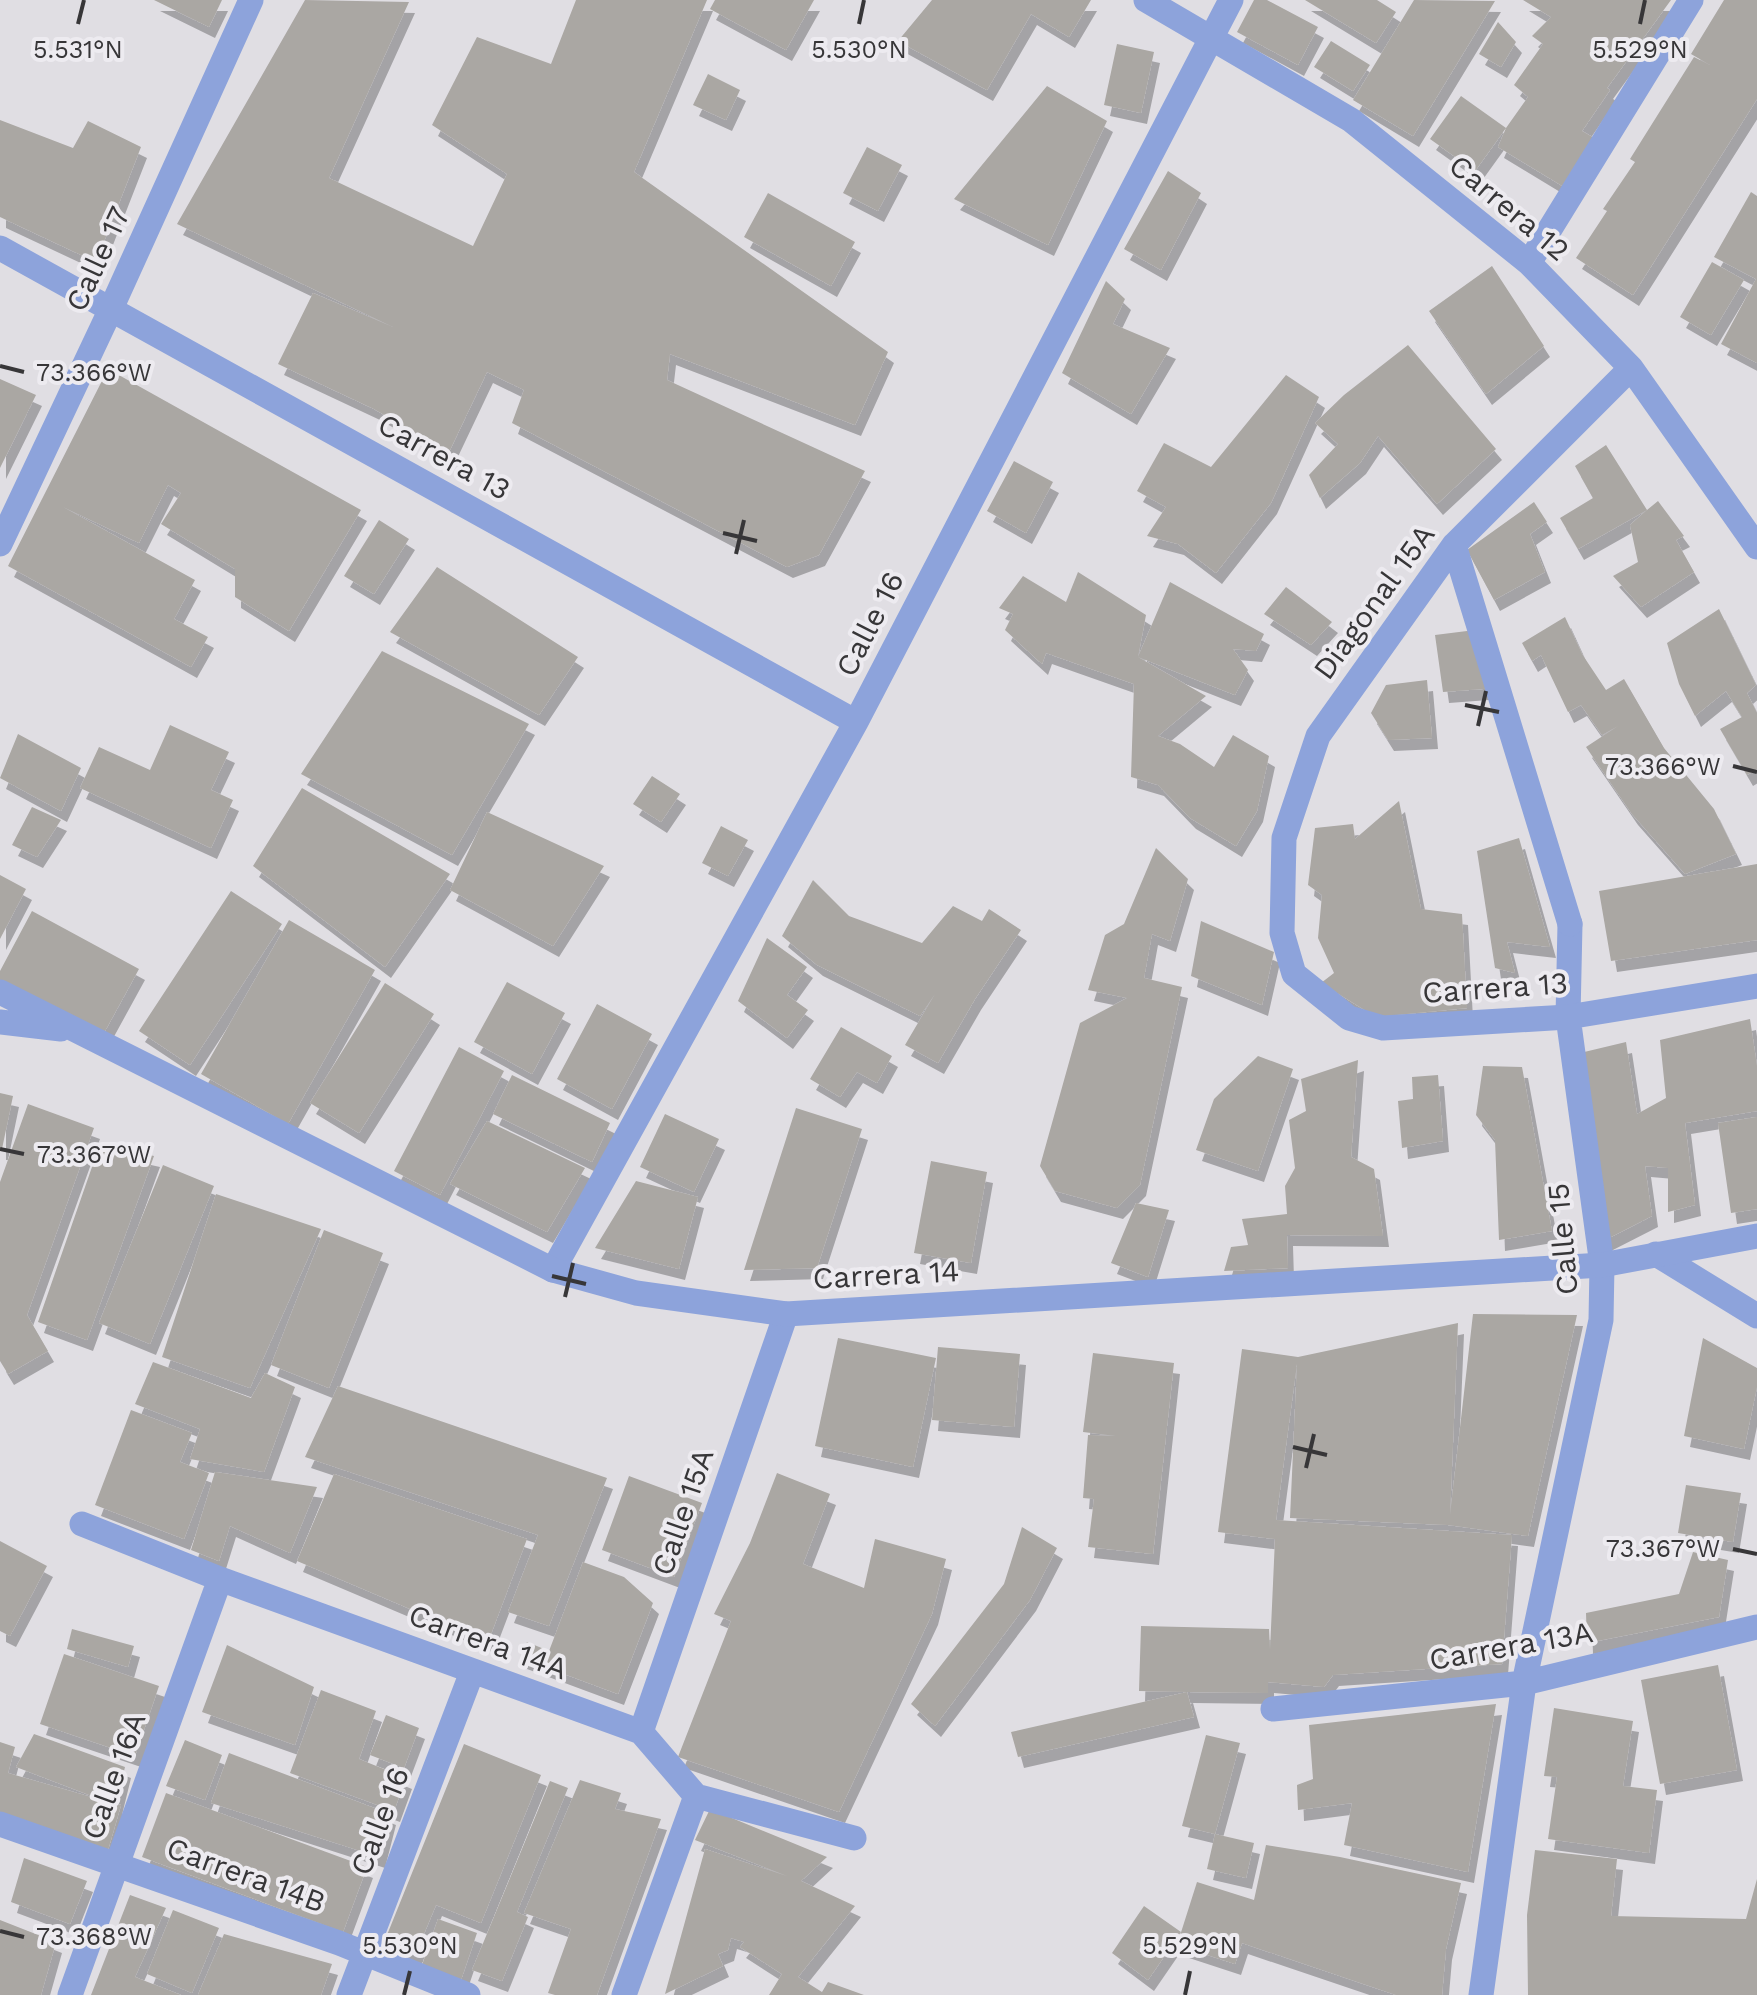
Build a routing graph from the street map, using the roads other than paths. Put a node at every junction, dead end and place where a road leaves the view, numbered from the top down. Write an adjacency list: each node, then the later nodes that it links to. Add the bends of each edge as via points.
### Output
1 (251, 0): 8 (street, Calle 17)
2 (1146, 0): 5 (street, Carrera 12)
3 (1231, 0): 5 (street, Calle 16)
4 (1691, 0): 7 (street)
5 (1212, 36): 7 (street, Carrera 12, via 1350,120); 13 (street, Calle 16)
6 (0, 248): 8 (street, Carrera 13)
7 (1529, 262): 9 (street, Carrera 12)
8 (110, 310): 10 (street, Calle 17); 13 (street, Carrera 13)
9 (1632, 368): 11 (street, Diagonal 15A); 12 (street, Carrera 12)
10 (0, 544)
11 (1454, 545): 14 (street, Diagonal 15A, via 1318,736 1284,838); 17 (street, Calle 15, via 1570,924)
12 (1757, 547)
13 (856, 722): 23 (street, Calle 16)
14 (1282, 933): 17 (street, Carrera 13, via 1294,974 1349,1018 1383,1028)
15 (1757, 986): 17 (street, Carrera 13)
16 (1, 992): 19 (street, Carrera 14)
17 (1568, 1017): 22 (street, Calle 15)
18 (0, 1022): 19 (street, Carrera 14)
19 (76, 1030): 23 (street, Carrera 14)
20 (1757, 1236): 21 (street, Carrera 14)
21 (1656, 1254): 22 (street, Carrera 14); 25 (street)
22 (1602, 1265): 24 (street, Carrera 14); 30 (street, Calle 15, via 1601,1320)
23 (553, 1270): 24 (street, Carrera 14, via 636,1293)
24 (786, 1314): 32 (street, Calle 15A)
25 (1757, 1316)
26 (82, 1524): 27 (street, Carrera 14A)
27 (220, 1579): 29 (street, Carrera 14A); 36 (street, Calle 16A)
28 (1757, 1627): 30 (street, Carrera 13A)
29 (472, 1672): 32 (street, Carrera 14A); 37 (street, Calle 16)
30 (1524, 1684): 31 (street, Carrera 13A); 42 (street, Calle 15)
31 (1273, 1710)
32 (641, 1732): 33 (street, Carrera 14A)
33 (696, 1796): 35 (street); 41 (street)
34 (0, 1824): 36 (street, Carrera 14B)
35 (854, 1838)
36 (118, 1863): 37 (street, Carrera 14B); 38 (street, Calle 16A)
37 (364, 1953): 39 (street, Calle 16); 40 (street, Carrera 14B)
38 (70, 1995)
39 (349, 1995)
40 (468, 1995)
41 (624, 1995)
42 (1480, 1995)

